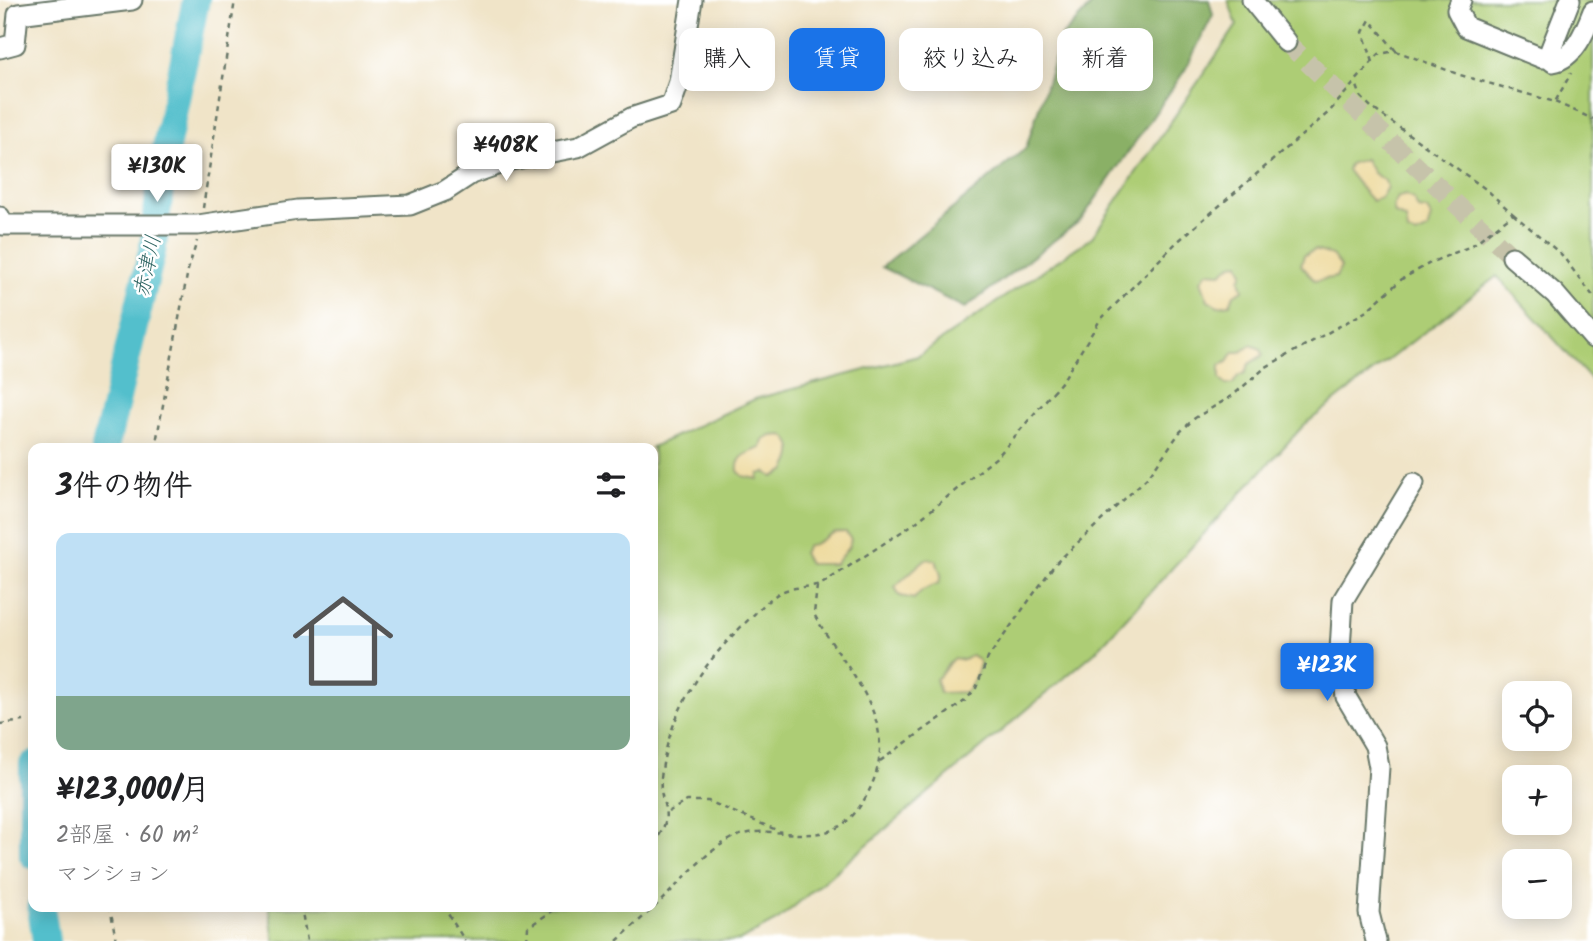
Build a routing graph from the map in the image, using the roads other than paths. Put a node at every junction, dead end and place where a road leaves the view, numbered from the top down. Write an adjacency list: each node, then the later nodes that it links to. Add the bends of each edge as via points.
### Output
1 (132, 0): 8 (street, via 18,14 15,44)
2 (692, 0): 10 (street, via 671,104 631,118 578,147 511,160 471,174 410,205 298,210 198,225 2,225)
3 (1252, 0): 7 (street)
4 (1461, 0): 9 (street, via 1457,10 1466,27)
5 (1570, 0): 9 (street)
6 (1593, 11): 9 (street, via 1571,51 1561,61)
7 (1286, 42)
8 (0, 48)
9 (1549, 58)
10 (0, 217)
11 (1512, 257): 12 (street, via 1555,294)
12 (1593, 338)
13 (1414, 483): 14 (street, via 1343,600 1340,650 1346,697 1375,746 1379,767 1369,913)
14 (1376, 941)

